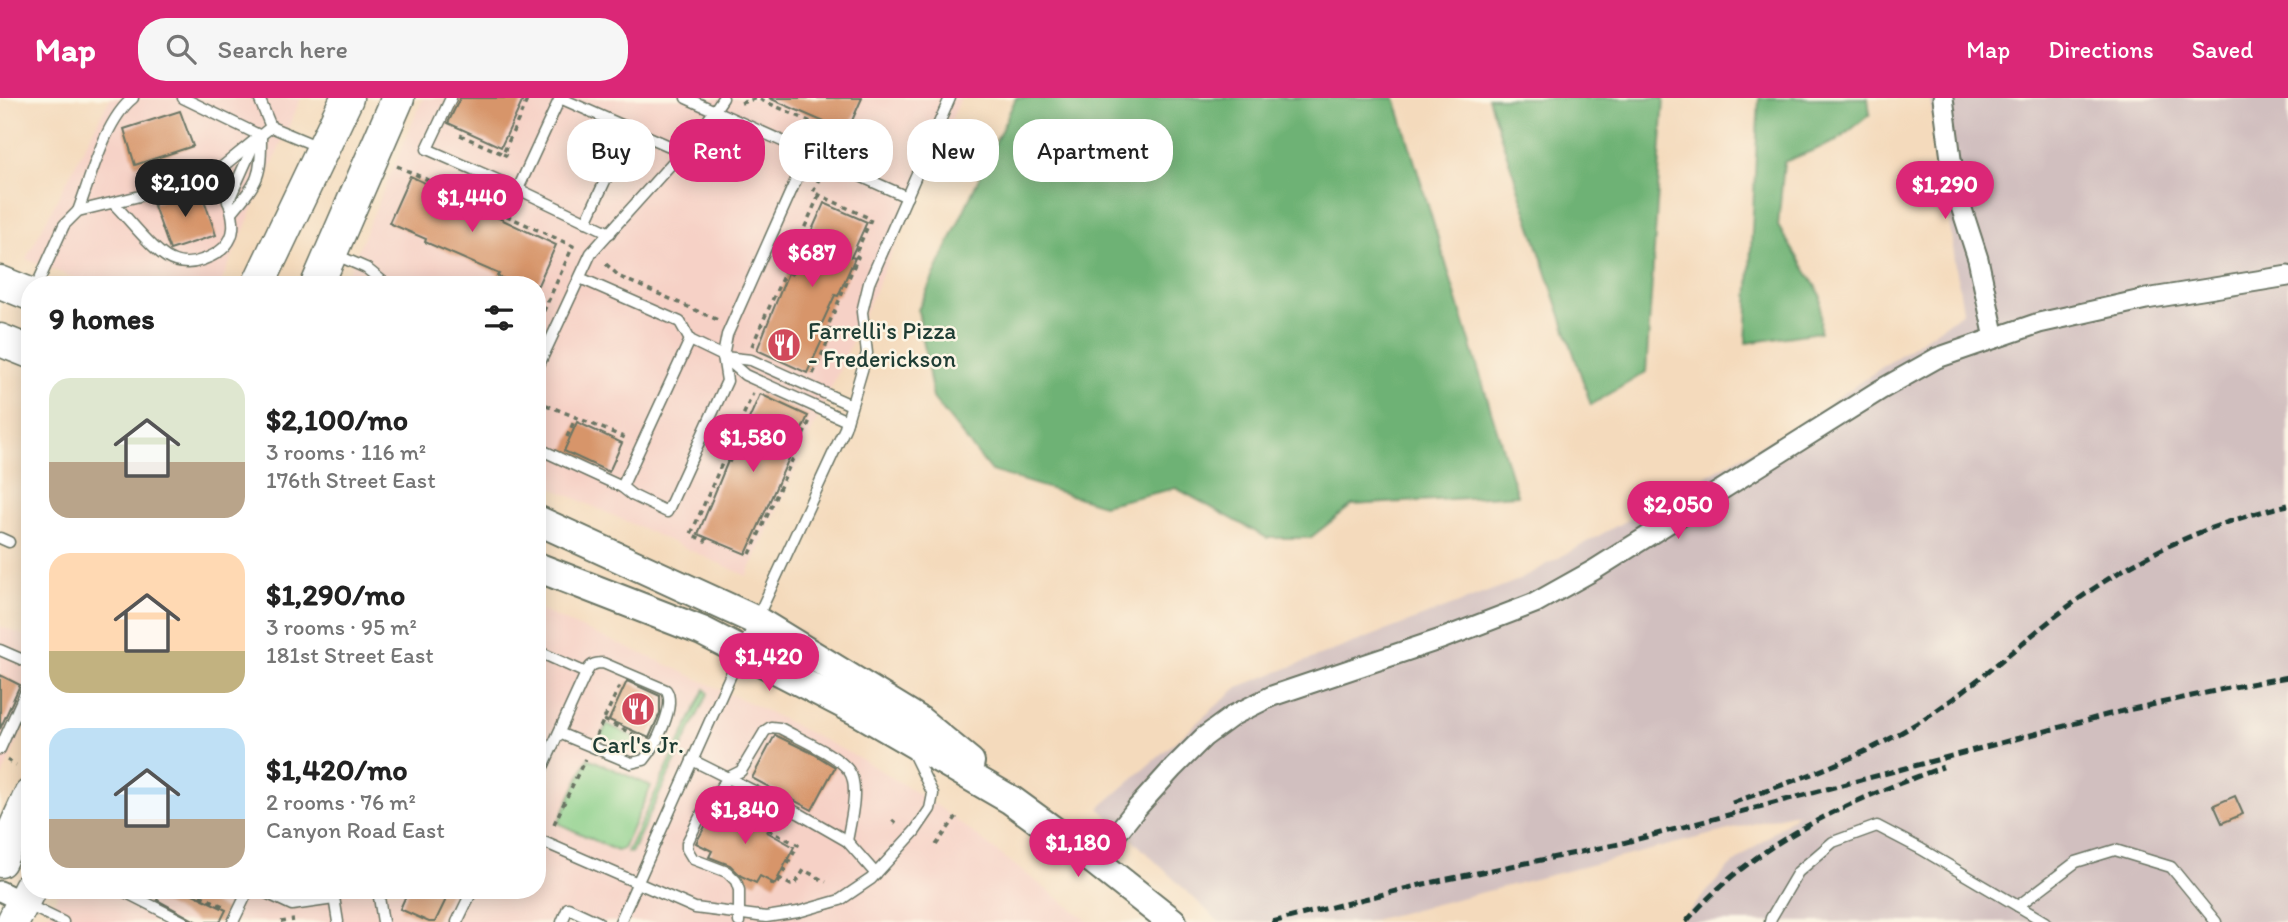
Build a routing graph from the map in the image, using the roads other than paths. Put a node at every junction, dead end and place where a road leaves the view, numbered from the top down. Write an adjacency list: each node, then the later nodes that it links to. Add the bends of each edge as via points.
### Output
1 (133, 98): 28 (lane, via 114,121)
2 (183, 98): 16 (lane)
3 (259, 98): 15 (lane)
4 (348, 98): 18 (main road)
5 (398, 98): 31 (main road)
6 (451, 98): 24 (lane, via 427,149)
7 (560, 98): 13 (lane); 24 (lane)
8 (686, 98): 12 (lane)
9 (723, 98): 12 (lane)
10 (950, 98): 25 (lane)
11 (1943, 98): 40 (street, via 1959,200)
12 (716, 112): 14 (lane); 17 (lane)
13 (607, 119)
14 (710, 119)
15 (271, 127): 16 (lane); 18 (lane)
16 (258, 138): 20 (lane); 27 (lane); 27 (lane, via 261,169 252,189)
17 (779, 140)
18 (323, 149): 33 (main road)
19 (669, 168): 30 (lane)
20 (217, 171): 26 (lane); 27 (lane)
21 (604, 182): 29 (lane)
22 (795, 182): 45 (lane, via 727,335)
23 (873, 182): 25 (lane)
24 (518, 189): 29 (lane)
25 (907, 197): 46 (lane, via 869,283 862,312 867,353)
26 (113, 203): 27 (lane, via 162,254 191,264 220,254 229,243 234,227); 28 (lane)
27 (230, 207)
28 (78, 211): 32 (lane, via 64,225)
29 (586, 222): 30 (lane)
30 (610, 233): 37 (lane, via 591,253)
31 (331, 253): 34 (main road); 35 (lane)
32 (41, 276)
33 (262, 276)
34 (321, 276)
35 (376, 276)
36 (2288, 276): 40 (street, via 2146,299 2039,323)
37 (580, 278): 42 (lane, via 680,322); 44 (lane)
38 (0, 282): 39 (main road)
39 (21, 290)
40 (1995, 338): 70 (street, via 1937,358 1880,390 1535,603 1272,696 1234,715 1173,768)
41 (0, 340): 43 (main road)
42 (690, 340): 45 (lane); 49 (lane)
43 (21, 348)
44 (546, 350)
45 (723, 356): 46 (lane, via 751,360); 47 (lane, via 745,376); 49 (lane, via 727,381 667,512)
46 (851, 405): 47 (lane)
47 (846, 421): 52 (lane)
48 (546, 452): 49 (lane)
49 (622, 487)
50 (546, 524): 52 (main road)
51 (546, 570): 54 (main road, via 702,631)
52 (755, 620): 54 (lane); 65 (main road, via 920,722)
53 (0, 650): 56 (lane)
54 (741, 651): 60 (main road); 62 (lane)
55 (546, 655): 57 (lane)
56 (21, 659)
57 (586, 673): 59 (lane); 59 (lane, via 589,667 603,663 660,687 669,694 669,711 649,754 638,763 624,762)
58 (21, 702): 61 (lane)
59 (559, 733): 63 (lane)
60 (908, 741): 65 (main road); 71 (lane, via 933,794 930,809)
61 (0, 749)
62 (692, 760): 64 (lane); 72 (lane)
63 (546, 761)
64 (729, 778): 67 (lane); 67 (lane, via 741,771 765,731 780,728 850,772 854,793); 82 (lane, via 704,809 687,849 693,859 732,876 739,890)
65 (1010, 800): 70 (main road)
66 (21, 815): 69 (main road)
67 (847, 841): 71 (lane)
68 (546, 843): 72 (lane)
69 (0, 861)
70 (1095, 861): 92 (main road)
71 (876, 874): 82 (lane, via 839,900 766,917)
72 (636, 883): 82 (lane, via 695,908); 91 (lane)
73 (139, 899): 84 (lane)
74 (244, 899): 85 (lane)
75 (279, 899): 76 (lane, via 292,905)
76 (317, 899)
77 (334, 899): 86 (lane)
78 (379, 899): 87 (lane)
79 (468, 899): 88 (lane)
80 (16, 901): 83 (lane)
81 (2018, 906): 93 (lane, via 1877,826 1833,842 1798,872); 94 (lane); 95 (lane, via 2076,862 2115,850 2171,867)
82 (739, 918)
83 (64, 922)
84 (184, 922)
85 (233, 922)
86 (338, 922)
87 (383, 922)
88 (457, 922)
89 (562, 922): 90 (lane, via 568,908)
90 (598, 922)
91 (620, 922)
92 (1172, 922)
93 (1770, 922)
94 (2045, 922)
95 (2216, 922)

